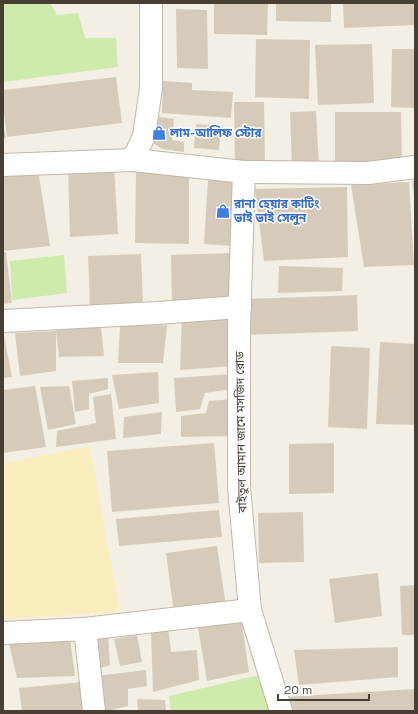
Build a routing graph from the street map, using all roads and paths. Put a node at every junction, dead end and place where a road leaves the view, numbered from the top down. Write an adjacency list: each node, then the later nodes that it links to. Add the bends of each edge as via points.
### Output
1 (151, 3): 2 (street, via 151,88 144,136)
2 (133, 160): 3 (street); 5 (street)
3 (3, 165)
4 (415, 167): 5 (street, via 368,173)
5 (244, 172): 6 (street, বাইতুল আমান জামে মসজিদ রোড)
6 (240, 307): 7 (street); 8 (street, বাইতুল আমান জামে মসজিদ রোড, via 239,487)
7 (3, 321)
8 (250, 610): 9 (street); 12 (street, বাইতুল আমান জামে মসজিদ রোড)
9 (85, 629): 10 (street); 11 (street)
10 (3, 633)
11 (94, 711)
12 (281, 711)

